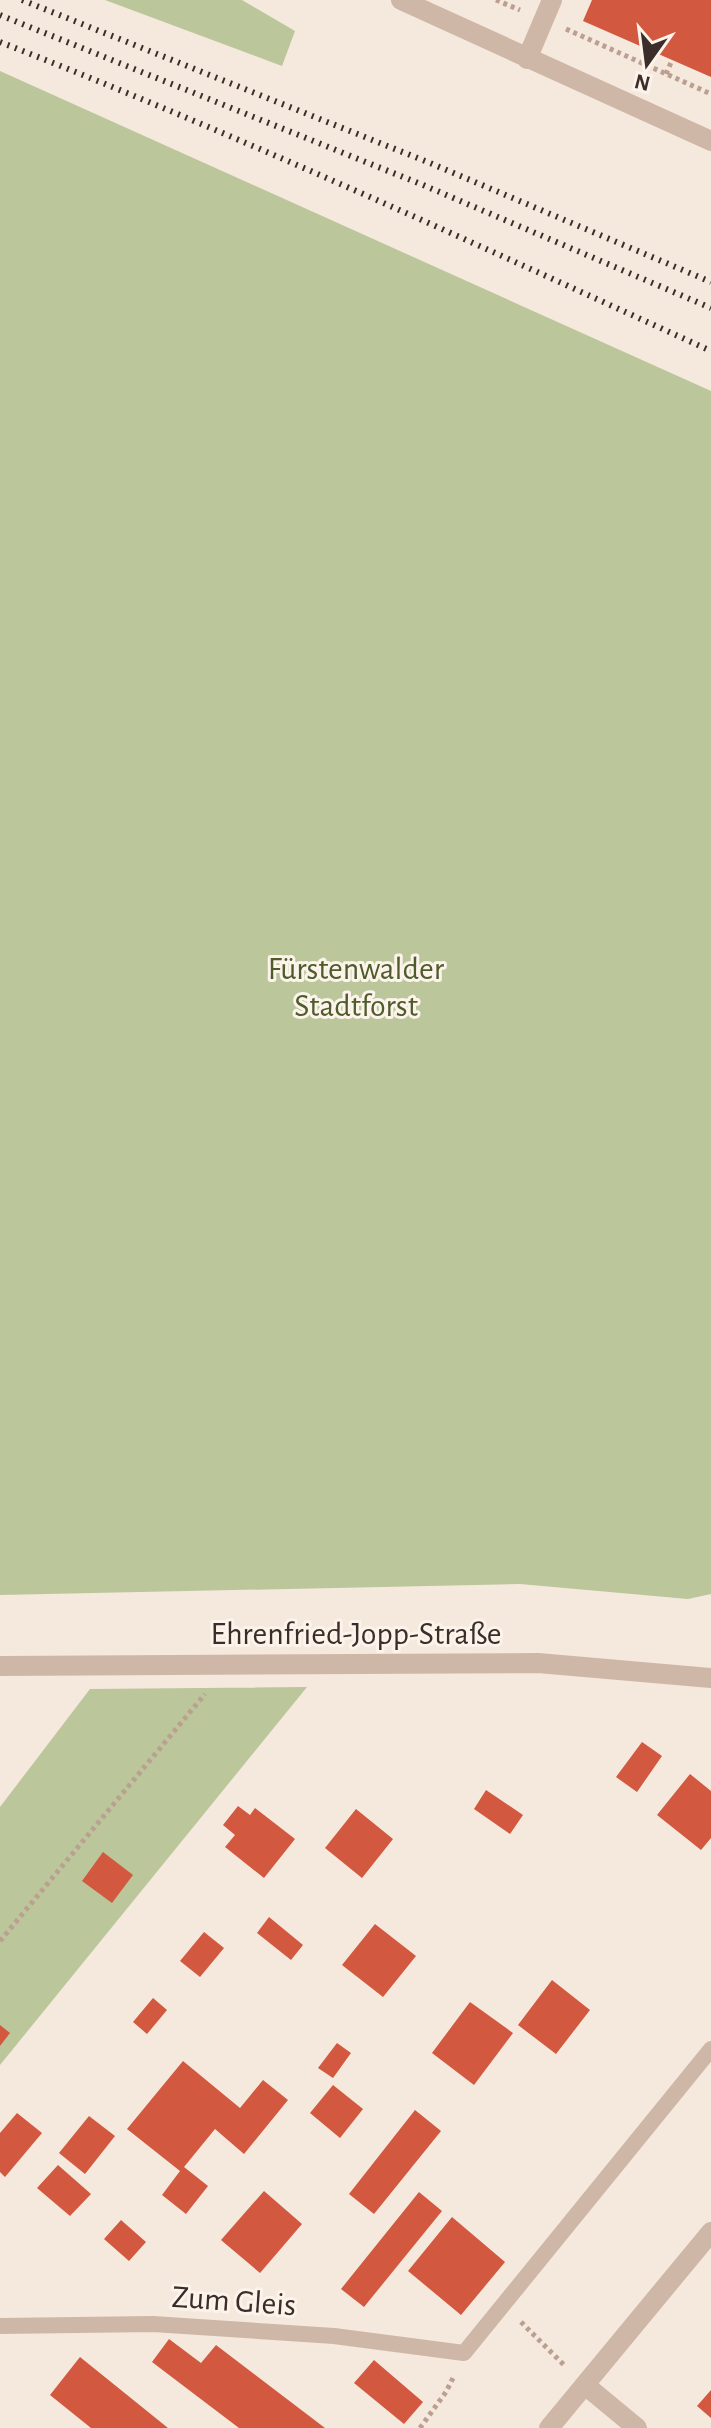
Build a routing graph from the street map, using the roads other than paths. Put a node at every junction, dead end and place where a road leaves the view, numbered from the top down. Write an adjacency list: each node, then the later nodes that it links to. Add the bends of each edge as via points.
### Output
1 (401, 0): 3 (street)
2 (552, 0): 3 (street)
3 (527, 59): 4 (street)
4 (711, 141)
5 (0, 1666): 6 (street, Ehrenfried-Jopp-Straße, via 538,1663)
6 (711, 1678)
7 (711, 2049): 9 (lane, Zum Gleis, via 464,2353 334,2336 153,2324)
8 (711, 2232): 10 (street)
9 (0, 2326)
10 (585, 2385): 11 (street); 12 (street)
11 (549, 2428)
12 (637, 2428)

